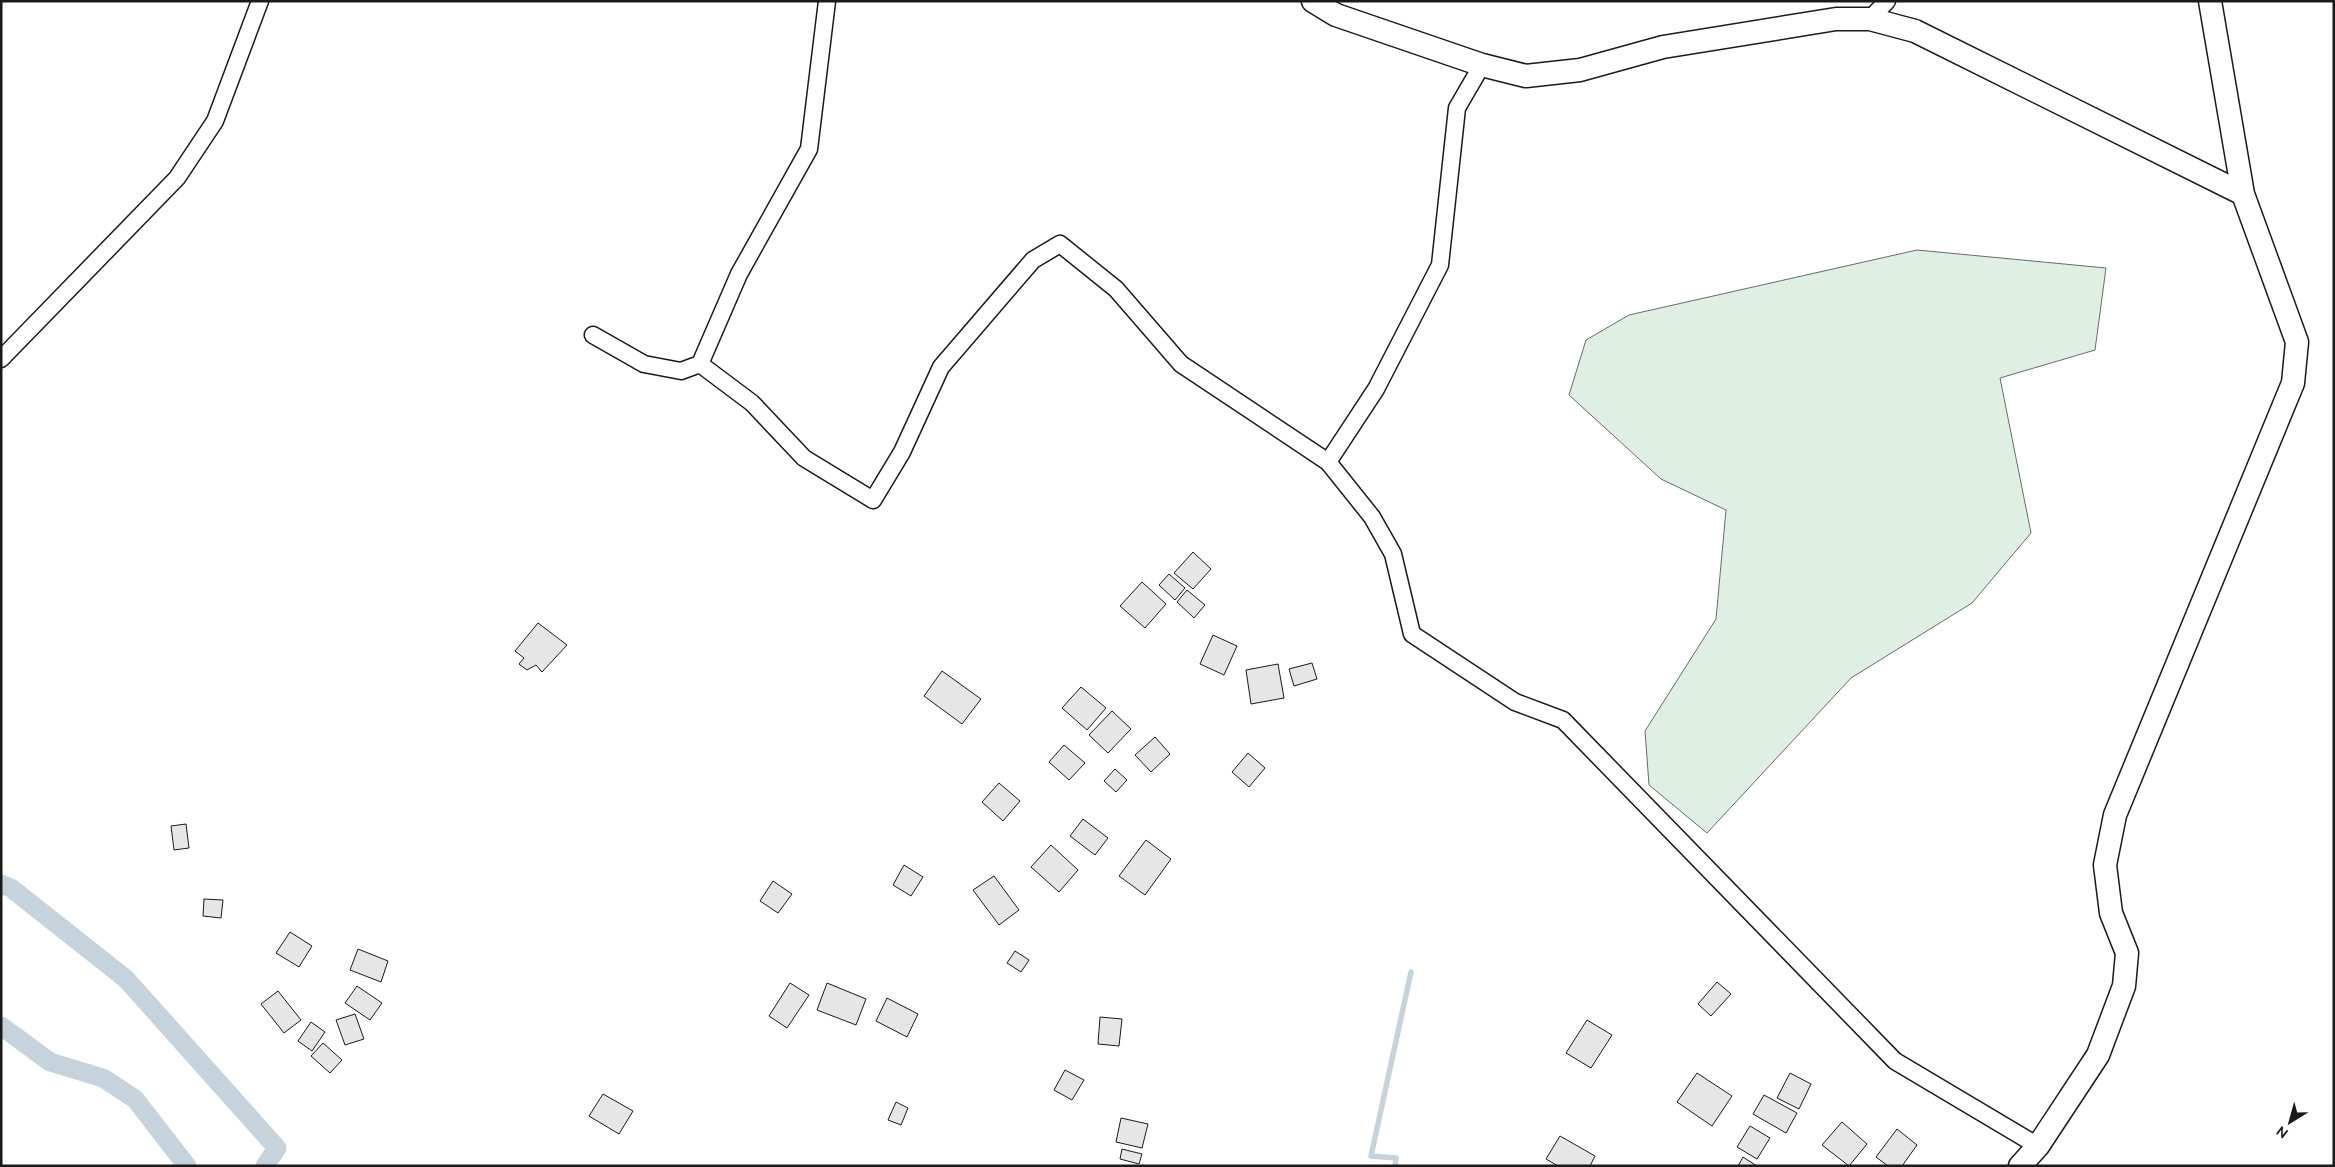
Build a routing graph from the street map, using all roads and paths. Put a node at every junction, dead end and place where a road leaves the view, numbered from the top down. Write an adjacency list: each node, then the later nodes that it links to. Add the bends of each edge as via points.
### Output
1 (260, 1): 10 (street, via 215,121 178,178)
2 (827, 1): 11 (street, via 809,149 739,274)
3 (1313, 1): 7 (street, via 1336,14)
4 (1887, 1): 6 (street)
5 (2210, 1): 8 (street)
6 (1870, 19): 7 (street, via 1836,19 1663,47 1580,70 1526,76); 8 (street, via 1915,32)
7 (1482, 65): 12 (street, via 1457,108 1440,265 1376,389)
8 (2243, 194): 13 (street, via 2297,342 2293,383 2115,815 2105,865 2111,913 2127,953 2124,986 2098,1055)
9 (593, 335): 11 (street, via 644,364 681,371)
10 (1, 359)
11 (700, 364): 12 (street, via 752,403 804,458 872,500 902,452 941,367 1033,260 1060,244 1116,289 1181,364)
12 (1328, 462): 13 (street, via 1372,517 1393,554 1412,634 1515,702 1563,720 1895,1061)
13 (2038, 1146): 14 (street)
14 (2020, 1166)

